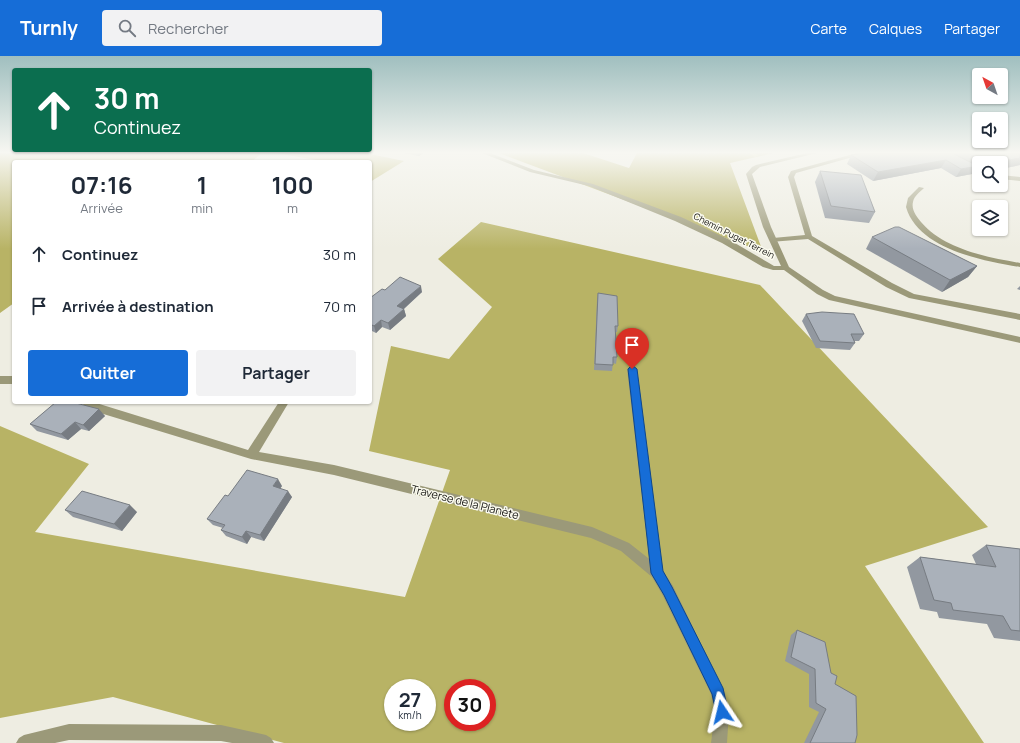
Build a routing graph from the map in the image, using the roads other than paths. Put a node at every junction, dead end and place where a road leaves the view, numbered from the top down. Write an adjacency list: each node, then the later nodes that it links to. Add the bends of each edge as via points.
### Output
1 (588, 185): 8 (street, Chemin Puget Terrein, via 699,228 773,268)
2 (753, 185): 6 (street)
3 (793, 185): 5 (street)
4 (921, 188): 7 (street, via 912,196 909,205 912,214 930,234 950,246 1000,262)
5 (809, 237): 6 (street); 9 (street, via 912,296)
6 (773, 240): 8 (street)
7 (1020, 265)
8 (786, 268): 10 (street, Chemin Puget Terrein, via 832,298)
9 (1020, 317)
10 (1020, 340)
11 (632, 369): 17 (street)
12 (0, 380): 13 (street)
13 (12, 380)
14 (88, 404): 16 (street, Traverse de la Planète)
15 (283, 404): 16 (street)
16 (251, 456): 17 (street, Traverse de la Planète, via 334,470 592,533 626,547)
17 (657, 573): 20 (street, Traverse de la Planète, via 718,693 722,712)
18 (24, 743): 19 (street, via 69,732 221,733)
19 (266, 743)
20 (719, 743)

